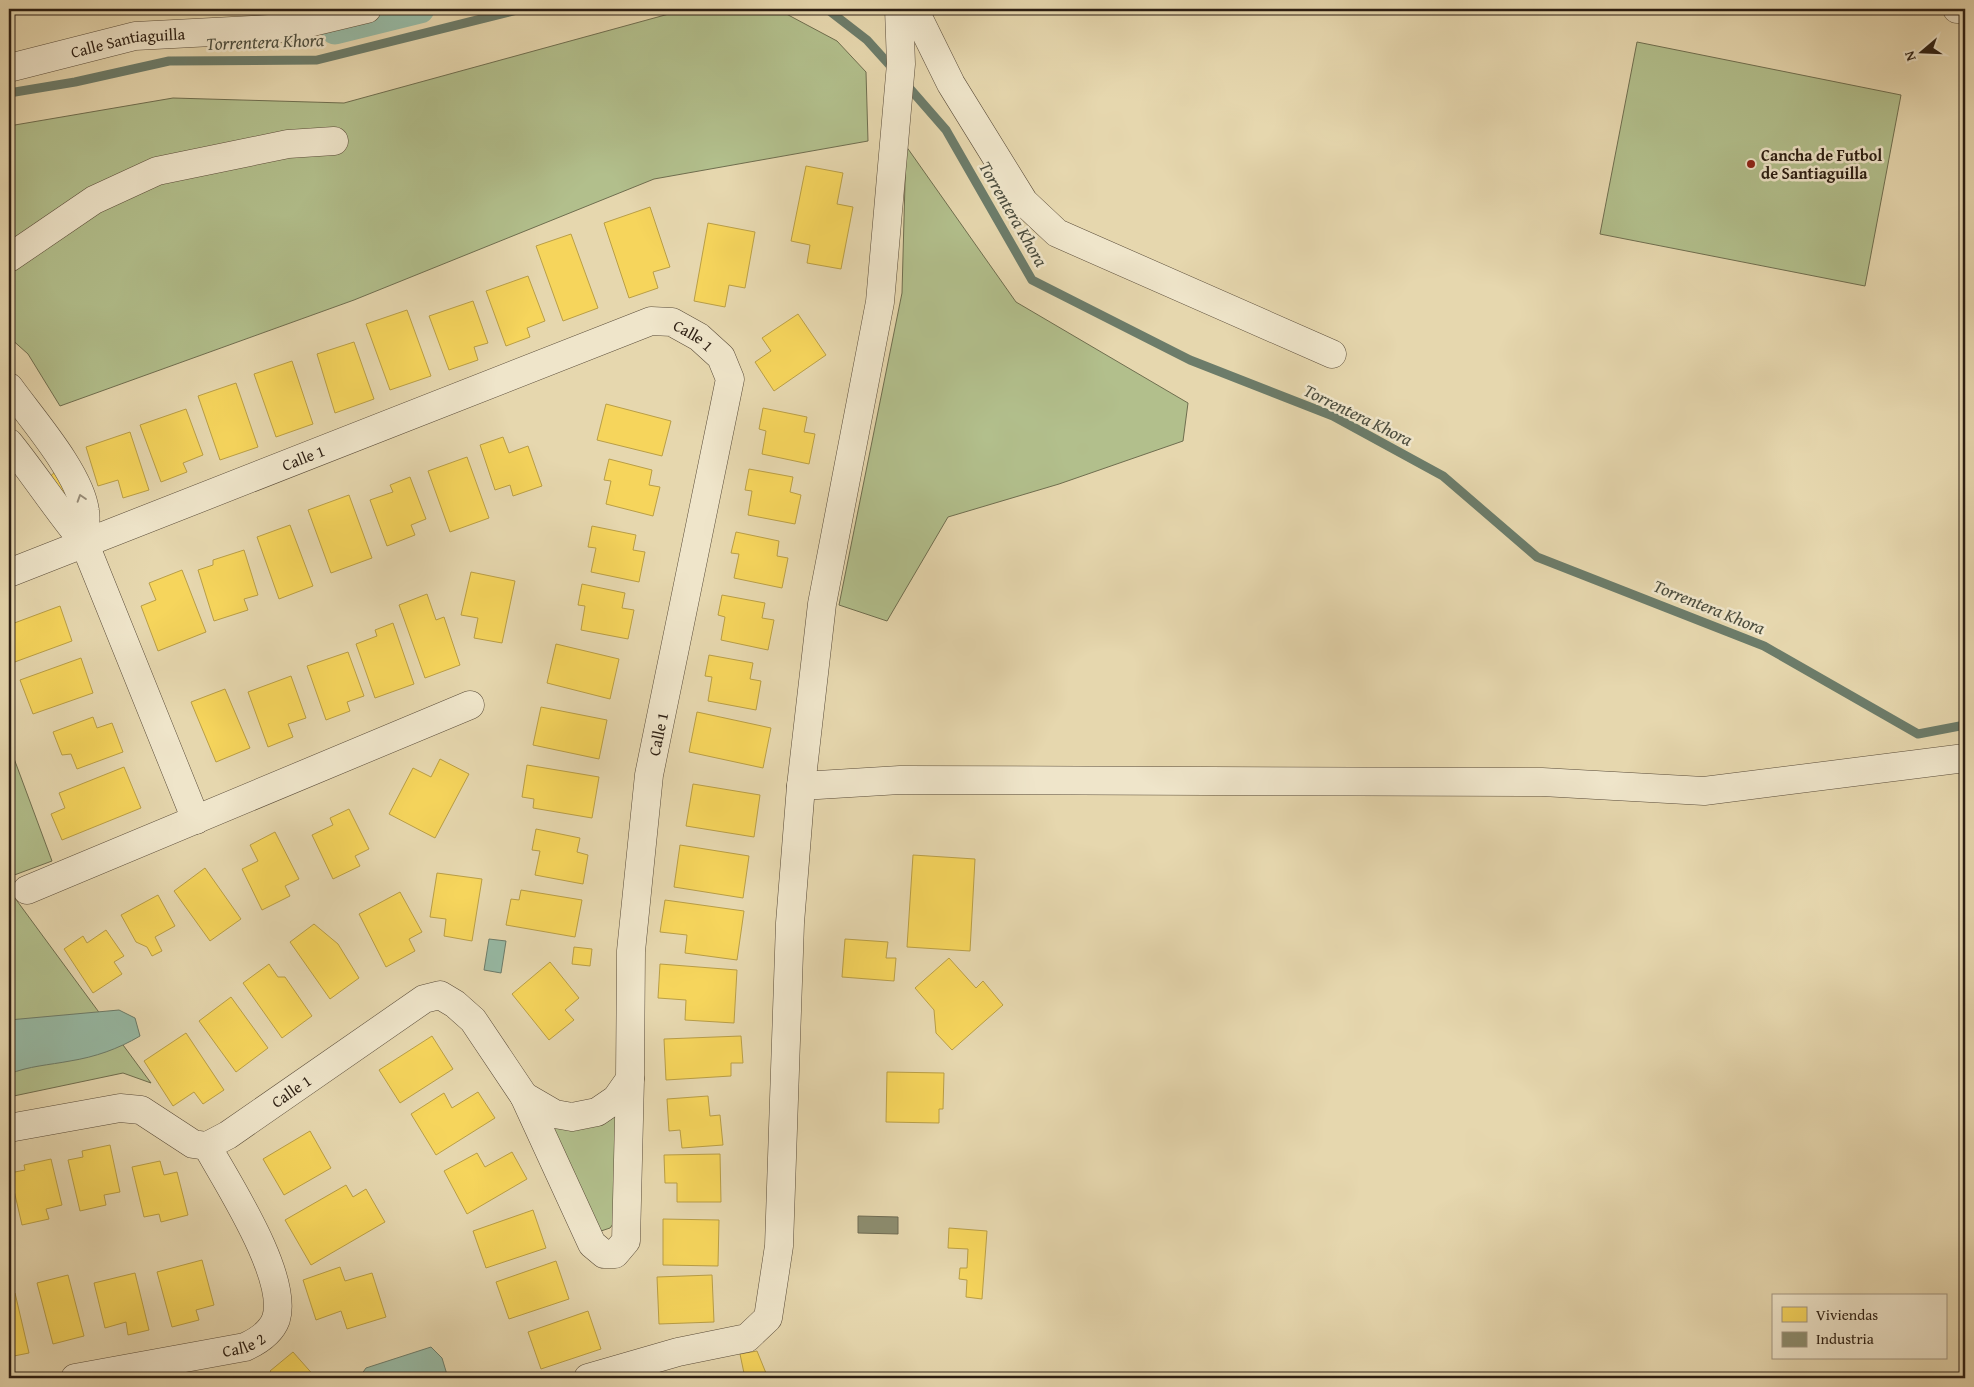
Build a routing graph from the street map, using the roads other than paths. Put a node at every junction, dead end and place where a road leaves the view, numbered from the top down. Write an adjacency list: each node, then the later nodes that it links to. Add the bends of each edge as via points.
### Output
1 (367, 9): 6 (street, Calle Santiaguilla, via 288,28 136,36)
2 (899, 9): 17 (street, via 897,112 880,302 822,604)
3 (914, 9): 9 (street, via 950,84 1024,202 1057,233)
4 (1957, 9): 5 (street)
5 (1965, 9)
6 (9, 68)
7 (334, 141): 8 (street, via 288,144 157,171 94,200)
8 (9, 258)
9 (1332, 354)
10 (9, 387): 11 (street)
11 (41, 432): 12 (street, via 32,445); 13 (street, one-way to 11, via 85,511 78,490 62,459)
12 (12, 447): 13 (street)
13 (84, 542): 14 (street, Calle 1); 18 (street); 20 (street, Calle 1, via 651,321 672,322 699,337 721,357 730,379 649,774 631,950)
14 (9, 573)
15 (470, 705): 18 (street)
16 (1965, 758): 17 (street, via 1704,791 1542,782 900,780)
17 (801, 786): 25 (street, via 790,923 779,1246 768,1318 747,1338 678,1352)
18 (196, 820): 19 (street)
19 (26, 890)
20 (630, 1079): 21 (street, Calle 1, via 616,1099 597,1112 572,1117 555,1114); 21 (street, Calle 1, via 626,1242 615,1254 604,1254 592,1244)
21 (524, 1096): 23 (street, Calle 1, via 473,1020 440,995 424,999 228,1135)
22 (9, 1128): 23 (street, via 120,1108 141,1110 193,1144)
23 (207, 1146): 24 (street, Calle 2, via 264,1249 276,1288 276,1319 262,1339 245,1347)
24 (76, 1378)
25 (588, 1378)

